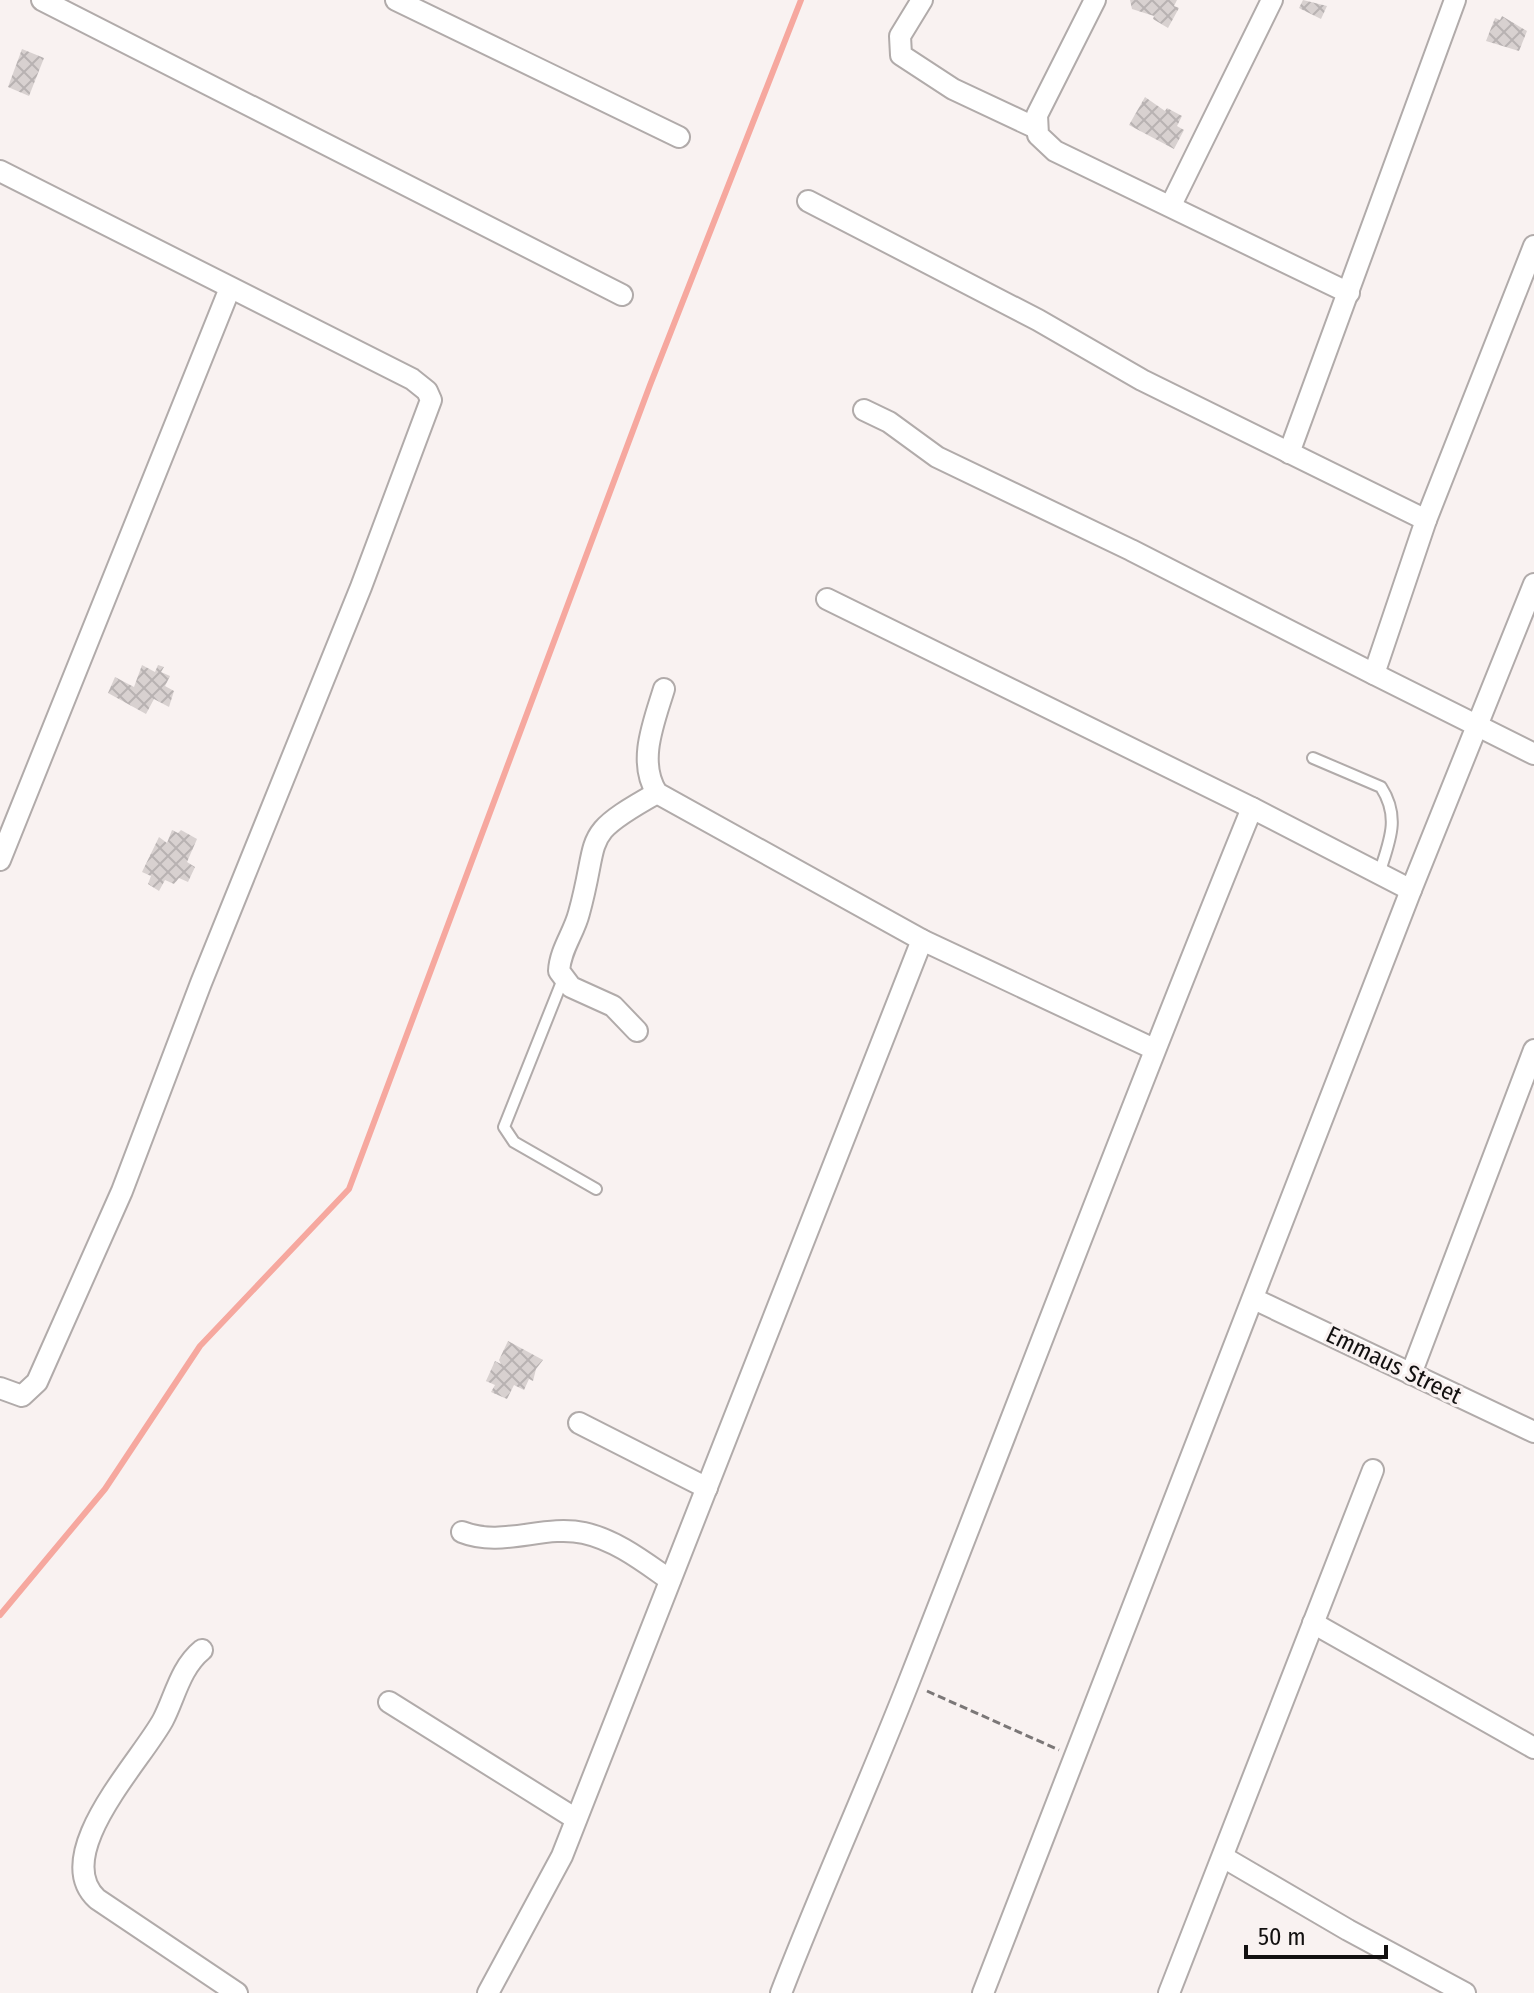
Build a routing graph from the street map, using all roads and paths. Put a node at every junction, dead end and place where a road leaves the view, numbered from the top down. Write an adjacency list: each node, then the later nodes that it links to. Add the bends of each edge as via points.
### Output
1 (42, 0): 15 (street)
2 (396, 0): 8 (street)
3 (922, 0): 7 (street, via 898,42 906,61)
4 (1095, 0): 7 (street, via 1041,106)
5 (1272, 0): 11 (street)
6 (1455, 0): 14 (street)
7 (1036, 128): 11 (street, via 1055,151)
8 (679, 137)
9 (0, 171): 13 (street)
10 (808, 201): 17 (street)
11 (1171, 205): 14 (street)
12 (1534, 246): 18 (street)
13 (230, 288): 28 (street); 39 (street, via 412,379 431,400 117,1204 37,1382 22,1396)
14 (1349, 293): 17 (street)
15 (622, 295)
16 (864, 410): 21 (street, via 937,457)
17 (1289, 453): 18 (street)
18 (1426, 520): 21 (street)
19 (1534, 584): 23 (street)
20 (827, 599): 27 (street)
21 (1374, 674): 23 (street)
22 (664, 689): 26 (street, via 647,769)
23 (1477, 726): 24 (street); 30 (street)
24 (1534, 754)
25 (1313, 758): 29 (lane, via 1381,787 1387,797 1394,826)
26 (657, 793): 31 (street); 32 (street, via 623,810 599,831 580,911 560,961)
27 (1252, 808): 29 (street); 34 (street)
28 (0, 860)
29 (1379, 874): 30 (street)
30 (1411, 890): 37 (street)
31 (922, 940): 34 (street); 43 (street)
32 (563, 979): 33 (street, via 613,1006); 36 (lane, via 504,1127 514,1142)
33 (637, 1031)
34 (1154, 1049): 48 (street)
35 (1534, 1050): 38 (street)
36 (596, 1189)
37 (1254, 1299): 38 (street, Emmaus Street); 51 (street)
38 (1411, 1374): 41 (street, Emmaus Street)
39 (0, 1388)
40 (579, 1423): 43 (street)
41 (1534, 1432)
42 (1373, 1470): 46 (street)
43 (707, 1488): 45 (street)
44 (462, 1532): 45 (street, via 492,1539 583,1532 624,1548)
45 (670, 1580): 52 (street)
46 (1313, 1623): 50 (street); 53 (street)
47 (202, 1650): 54 (street, via 98,1818 84,1862 85,1879 97,1899)
48 (909, 1683): 51 (path); 56 (street)
49 (389, 1702): 52 (street)
50 (1534, 1748)
51 (1075, 1757): 57 (street)
52 (576, 1819): 55 (street, via 547,1888)
53 (1223, 1857): 58 (street); 59 (street)
54 (237, 1993)
55 (488, 1993)
56 (781, 1993)
57 (983, 1993)
58 (1169, 1993)
59 (1465, 1993)

